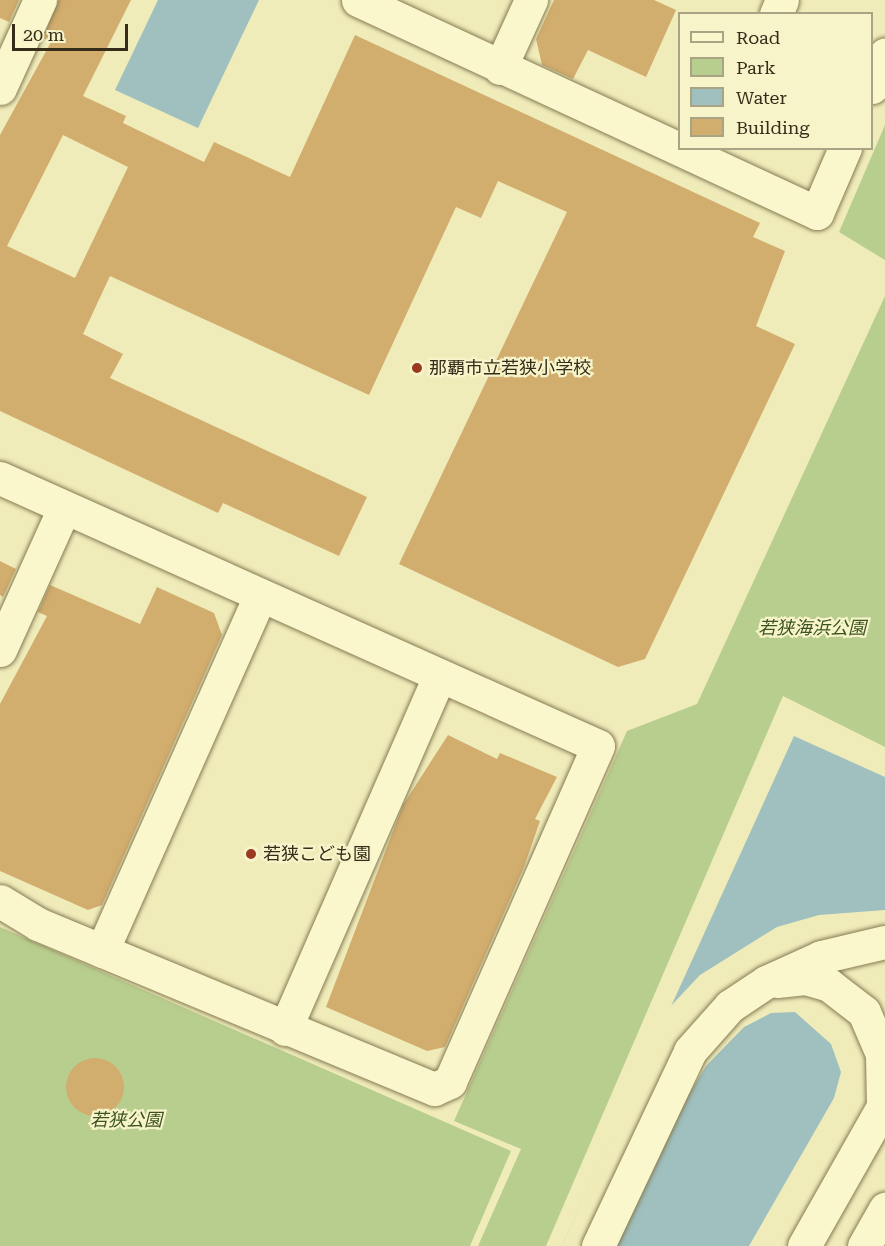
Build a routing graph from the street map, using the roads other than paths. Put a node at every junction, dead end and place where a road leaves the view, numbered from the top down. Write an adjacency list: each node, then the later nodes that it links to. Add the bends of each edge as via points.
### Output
1 (40, 0): 7 (street)
2 (358, 0): 5 (street)
3 (531, 0): 5 (street)
4 (885, 56): 6 (street)
5 (500, 68): 8 (street)
6 (873, 85)
7 (0, 88)
8 (678, 142)
9 (696, 150): 11 (street)
10 (844, 150): 11 (street, via 817,213)
11 (713, 157)
12 (0, 478): 13 (street)
13 (64, 508): 14 (street); 15 (street)
14 (260, 596): 16 (street); 19 (street)
15 (0, 650)
16 (439, 676): 21 (street); 21 (street, via 598,746 450,1082 434,1089)
17 (0, 901): 19 (street, via 38,924)
18 (885, 942): 20 (street, via 820,957)
19 (102, 951): 21 (street)
20 (766, 982): 22 (street, via 805,978 829,985 864,1012 882,1054); 24 (street, via 730,1006 690,1051)
21 (285, 1029)
22 (884, 1105): 25 (street)
23 (885, 1209): 26 (street)
24 (598, 1246)
25 (804, 1246)
26 (864, 1246)

